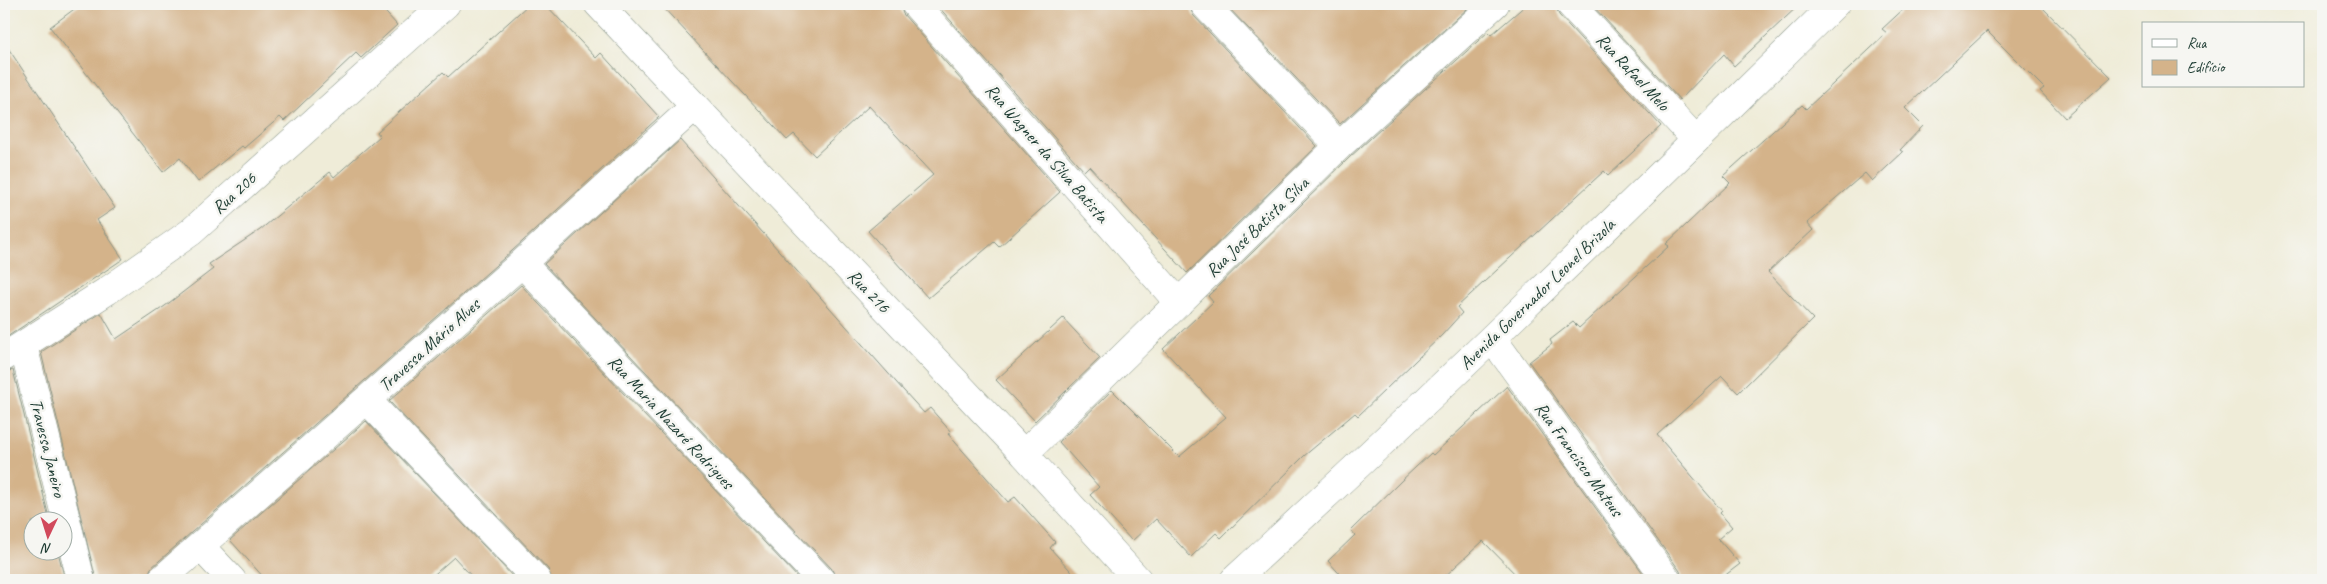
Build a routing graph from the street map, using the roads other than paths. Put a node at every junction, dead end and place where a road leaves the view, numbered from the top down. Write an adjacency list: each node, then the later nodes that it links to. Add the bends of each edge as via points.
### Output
1 (446, 4): 14 (street, Rua 206, via 191,232)
2 (598, 4): 8 (street, Rua 216)
3 (914, 4): 12 (street, Rua Wagner da Silva Batista)
4 (1204, 4): 10 (street)
5 (1495, 4): 10 (street, Rua José Batista Silva)
6 (1570, 4): 9 (street, Rua Rafael Melo)
7 (1835, 4): 9 (street, Avenida Governador Leonel Brizola)
8 (694, 107): 11 (street, Travessa Mário Alves); 16 (street, Rua 216)
9 (1696, 140): 13 (street, Avenida Governador Leonel Brizola)
10 (1340, 146): 12 (street, Rua José Batista Silva)
11 (522, 263): 15 (street, Travessa Mário Alves); 22 (street, Rua Maria Nazaré Rodrigues)
12 (1179, 303): 16 (street, Rua José Batista Silva)
13 (1492, 338): 24 (street, Avenida Governador Leonel Brizola); 25 (street, Rua Francisco Mateus)
14 (13, 351): 18 (street, Travessa Janeiro)
15 (366, 400): 17 (street, Travessa Mário Alves); 21 (street)
16 (1024, 454): 23 (street, Rua 216)
17 (200, 546): 19 (street, Travessa Mário Alves); 20 (street)
18 (81, 580)
19 (161, 580)
20 (232, 580)
21 (537, 580)
22 (821, 580)
23 (1138, 580)
24 (1234, 580)
25 (1667, 580)

